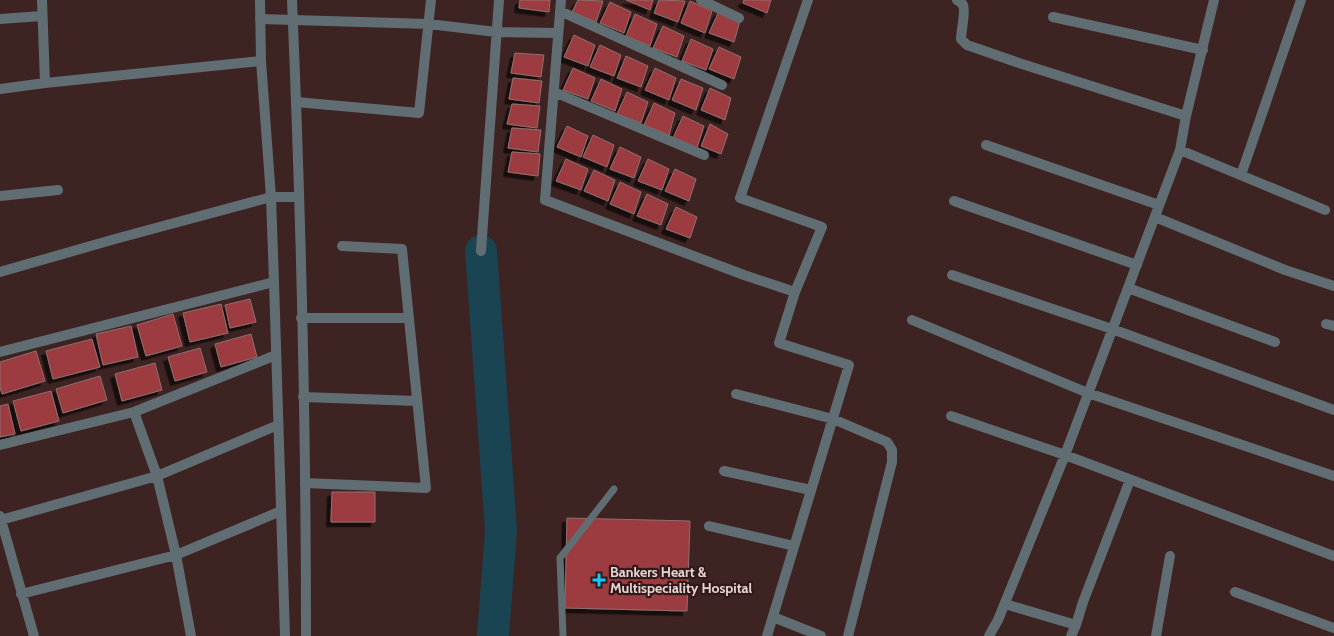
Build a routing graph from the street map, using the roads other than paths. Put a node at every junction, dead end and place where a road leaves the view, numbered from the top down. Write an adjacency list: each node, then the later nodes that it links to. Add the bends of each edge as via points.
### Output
1 (42, 0): 12 (street)
2 (260, 0): 16 (street)
3 (292, 0): 17 (street)
4 (431, 0): 18 (street)
5 (499, 0): 19 (street)
6 (701, 0): 14 (street)
7 (808, 0): 49 (street, via 740,198 822,227)
8 (957, 0): 28 (street, via 963,5 961,39 967,45)
9 (1214, 0): 21 (street)
10 (1301, 0): 32 (street)
11 (560, 5): 20 (street); 24 (street)
12 (42, 16): 15 (street); 23 (street)
13 (1053, 17): 21 (street)
14 (739, 18)
15 (0, 19)
16 (260, 19): 17 (street); 22 (street)
17 (293, 20): 18 (street); 27 (street)
18 (428, 24): 19 (street); 27 (street, via 419,113)
19 (496, 32): 20 (street); 42 (street)
20 (558, 33): 26 (street)
21 (1202, 50): 28 (street)
22 (262, 61): 23 (street); 36 (street)
23 (45, 83): 25 (street)
24 (722, 84)
25 (0, 89)
26 (554, 92): 31 (street); 49 (street, via 545,200)
27 (296, 102): 35 (street)
28 (1186, 116): 30 (street)
29 (986, 145): 38 (street)
30 (1180, 150): 32 (street); 38 (street)
31 (704, 155)
32 (1241, 175): 39 (street)
33 (58, 190): 34 (street)
34 (0, 196)
35 (299, 196): 36 (street); 50 (street)
36 (271, 197): 44 (street); 46 (street)
37 (954, 201): 43 (street)
38 (1159, 205): 40 (street)
39 (1325, 210)
40 (1155, 217): 43 (street); 47 (street, via 1285,270)
41 (342, 246): 51 (street, via 402,249)
42 (481, 251)
43 (1137, 265): 48 (street)
44 (0, 272)
45 (952, 275): 53 (street)
46 (274, 282): 55 (street); 56 (street)
47 (1334, 286)
48 (1128, 288): 53 (street); 54 (street)
49 (795, 292): 64 (street, via 779,343 849,365)
50 (301, 318): 51 (street); 59 (street)
51 (409, 318): 60 (street)
52 (912, 320): 57 (street)
53 (1112, 329): 57 (street); 61 (street)
54 (1275, 342)
55 (0, 352)
56 (276, 355): 62 (street); 65 (street)
57 (1088, 393): 67 (street); 70 (street)
58 (736, 394): 64 (street)
59 (303, 397): 60 (street); 72 (street)
60 (417, 401): 72 (street, via 426,488)
61 (1334, 410)
62 (134, 412): 66 (street); 69 (street)
63 (951, 416): 67 (street)
64 (833, 420): 74 (street); 97 (street, via 887,442 892,450 892,462)
65 (278, 425): 69 (street); 75 (street)
66 (0, 445)
67 (1065, 455): 71 (street); 86 (street)
68 (724, 471): 74 (street)
69 (157, 476): 76 (street); 81 (street)
70 (1334, 476)
71 (1130, 480): 83 (street); 88 (street)
72 (305, 483): 93 (street)
73 (614, 488): 94 (lane, via 560,558)
74 (811, 490): 78 (street)
75 (281, 511): 81 (street); 92 (street)
76 (1, 518): 79 (street)
77 (709, 526): 78 (street)
78 (794, 546): 87 (street)
79 (11, 551): 80 (street); 85 (street)
80 (0, 555)
81 (176, 555): 85 (street); 91 (street)
82 (1170, 556): 100 (street)
83 (1334, 556)
84 (1234, 592): 89 (street)
85 (21, 594): 90 (street)
86 (1005, 604): 88 (street); 98 (street)
87 (773, 617): 95 (street); 96 (street)
88 (1076, 625): 99 (street)
89 (1334, 628)
90 (34, 636)
91 (191, 636)
92 (285, 636)
93 (306, 636)
94 (564, 636)
95 (767, 636)
96 (821, 636)
97 (848, 636)
98 (989, 636)
99 (1071, 636)
100 (1156, 636)

